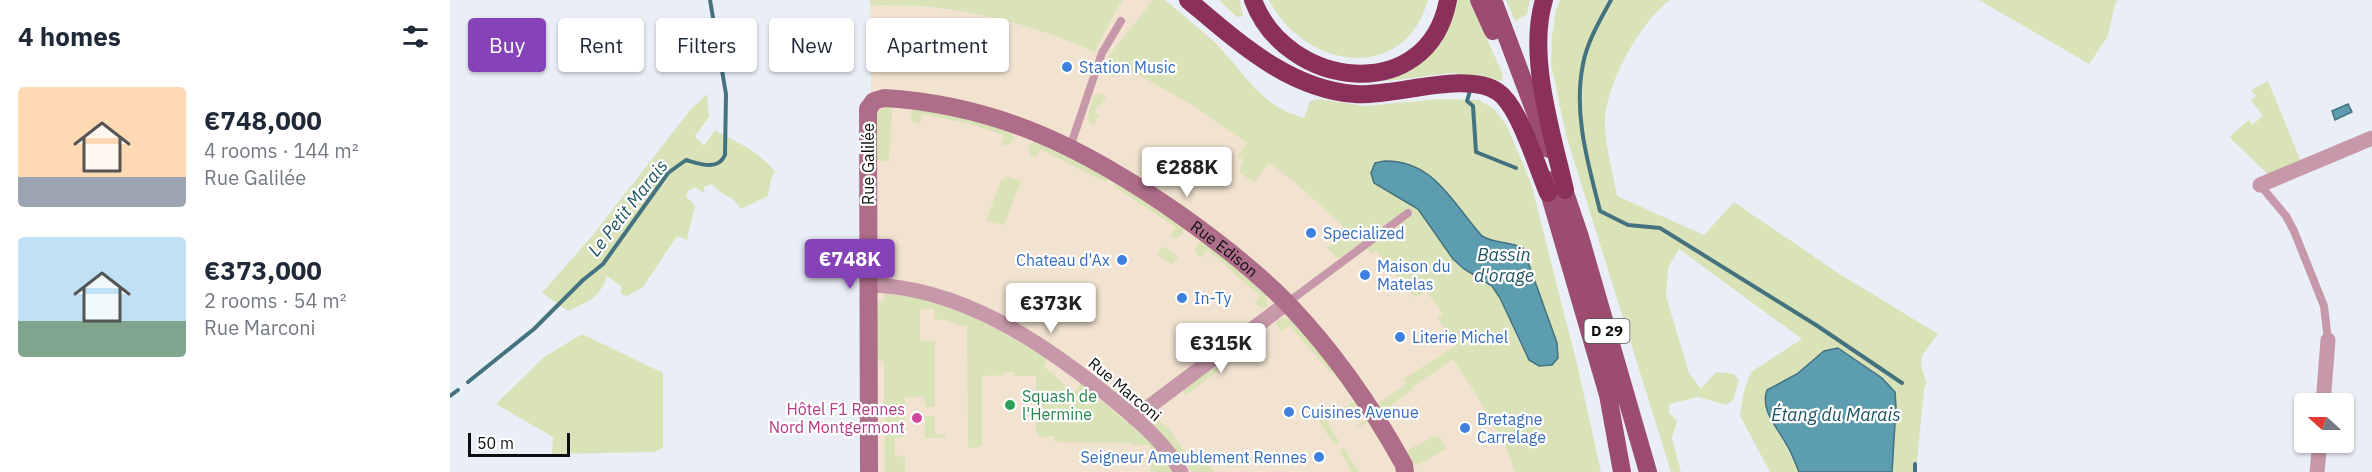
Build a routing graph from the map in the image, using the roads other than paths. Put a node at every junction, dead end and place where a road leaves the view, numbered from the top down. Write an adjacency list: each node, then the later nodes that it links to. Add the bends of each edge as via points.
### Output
1 (1188, 0): 12 (highway, via 1250,51 1310,84 1376,95 1457,83 1480,84 1498,91 1512,106)
2 (1253, 0): 3 (highway, via 1270,30 1295,52 1328,70 1363,75 1389,70 1415,56 1437,31)
3 (1448, 0)
4 (1479, 0): 12 (main road, D 29)
5 (1493, 0): 12 (main road, D 29)
6 (1544, 0): 12 (highway, via 1537,42)
7 (1122, 21): 10 (lane, via 1102,53)
8 (868, 109): 10 (street, Rue Edison, via 874,101 884,98 950,106 1028,129); 14 (street, Rue Galilée)
9 (2372, 138): 11 (street)
10 (1070, 147): 15 (street, Rue Edison, via 1116,172 1197,227)
11 (2260, 185): 16 (lane, via 2294,231 2324,306)
12 (1556, 191): 23 (main road, D 29, via 1608,395); 24 (main road, D 29)
13 (1408, 213): 15 (lane)
14 (868, 285): 18 (street, Rue Marconi, via 923,293 997,321 1088,379); 20 (street, Rue Galilée)
15 (1287, 303): 18 (street); 22 (street, Rue Edison, via 1367,402)
16 (2328, 340): 17 (street)
17 (2324, 393)
18 (1134, 417): 21 (street, Rue Marconi)
19 (2319, 453): 25 (street)
20 (869, 472)
21 (1181, 472)
22 (1406, 472)
23 (1622, 472)
24 (1648, 472)
25 (2317, 472)

